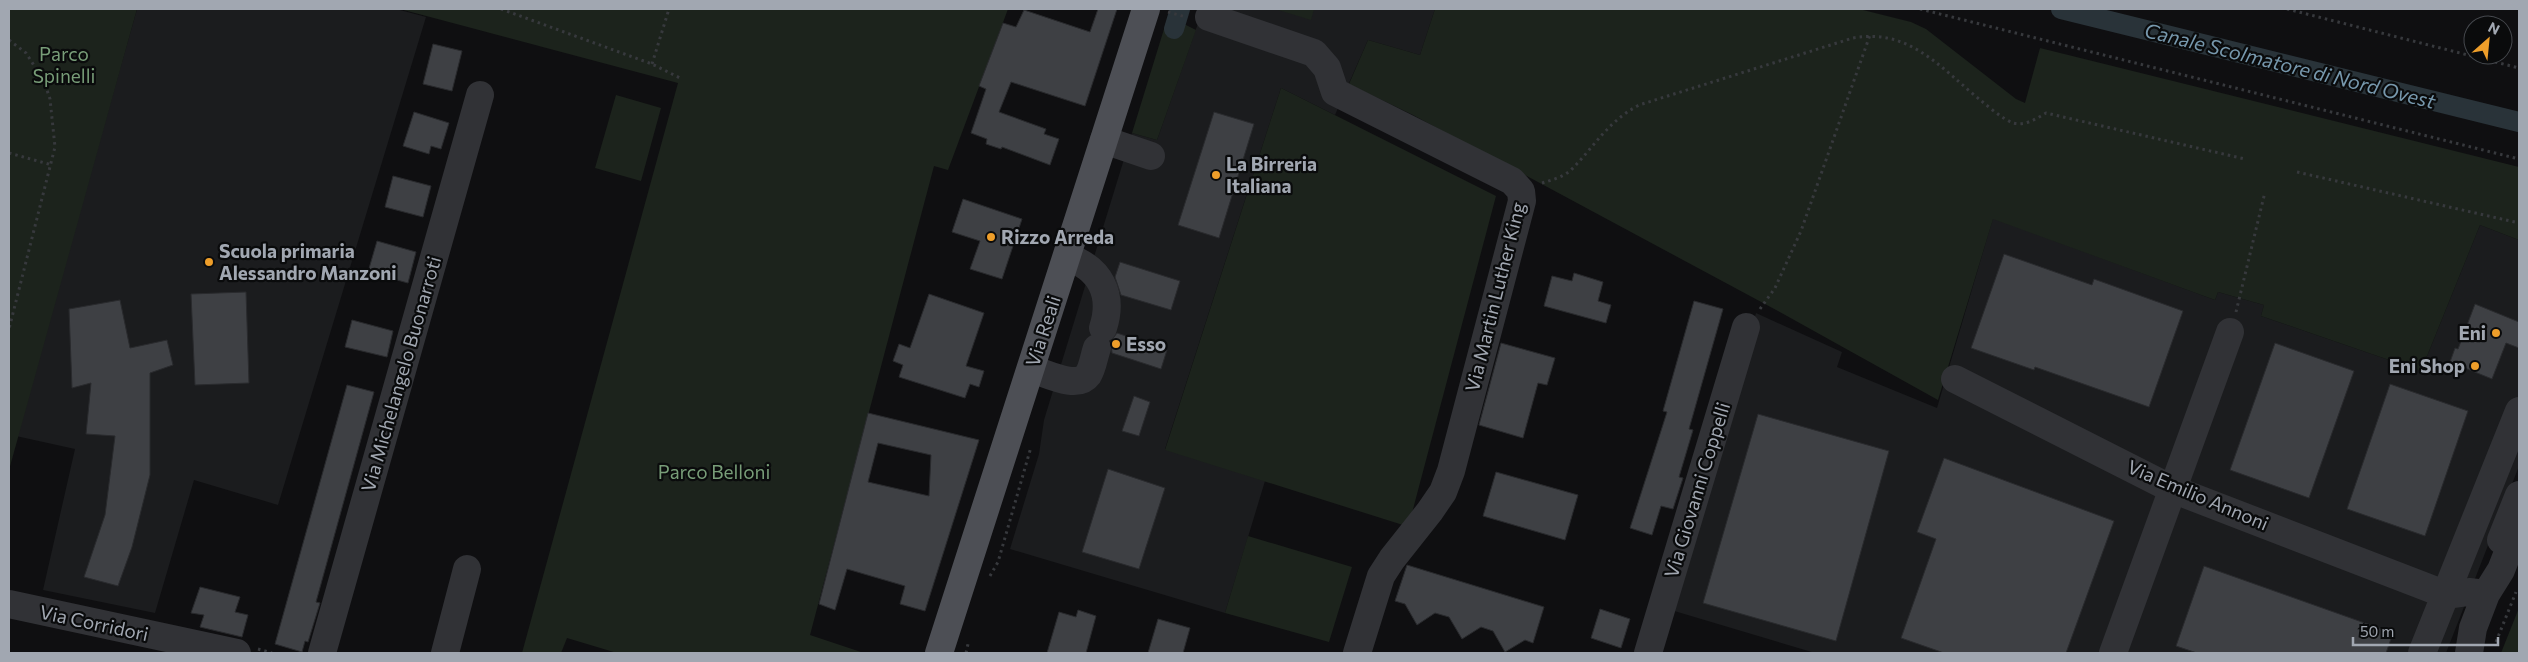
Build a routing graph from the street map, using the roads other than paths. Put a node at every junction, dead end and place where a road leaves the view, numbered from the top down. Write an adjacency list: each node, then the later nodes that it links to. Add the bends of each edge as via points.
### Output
1 (1146, 9): 4 (main road, Via Reali)
2 (1197, 16): 25 (street, Via Martin Luther King, via 1314,53 1328,68 1335,92 1512,181 1521,191 1522,201 1451,471 1443,492 1381,576)
3 (480, 95): 22 (street, Via Michelangelo Buonarroti)
4 (1104, 140): 5 (street); 6 (main road, Via Reali)
5 (1151, 156)
6 (1067, 257): 9 (main road, Via Reali); 9 (street, via 1084,262 1094,270 1102,284 1107,308 1100,338 1087,376 1080,381 1072,382)
7 (1746, 327): 26 (street, Via Giovanni Coppelli)
8 (2230, 332): 12 (street)
9 (1031, 369): 24 (main road, Via Reali)
10 (1956, 379): 12 (street, Via Emilio Annoni)
11 (2519, 411): 17 (street)
12 (2172, 489): 17 (street, Via Emilio Annoni); 27 (street)
13 (2519, 495): 16 (street, via 2490,567)
14 (2519, 524): 16 (street, via 2501,570)
15 (468, 569): 23 (street)
16 (2486, 594): 17 (street, Via Emilio Annoni); 19 (street)
17 (2447, 595): 19 (street); 28 (street)
18 (9, 604): 20 (street, Via Corridori)
19 (2471, 641): 29 (street)
20 (158, 645): 21 (street, Via Corridori)
21 (237, 653)
22 (322, 653)
23 (444, 653)
24 (939, 653)
25 (1357, 653)
26 (1648, 653)
27 (2113, 653)
28 (2422, 653)
29 (2457, 653)

